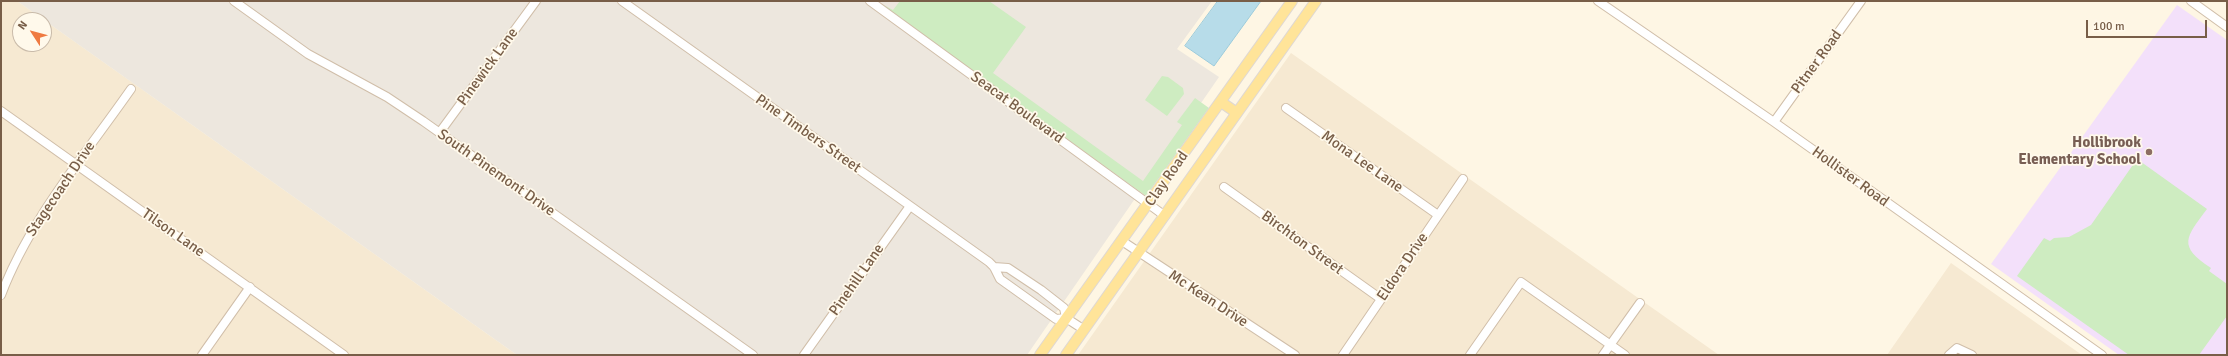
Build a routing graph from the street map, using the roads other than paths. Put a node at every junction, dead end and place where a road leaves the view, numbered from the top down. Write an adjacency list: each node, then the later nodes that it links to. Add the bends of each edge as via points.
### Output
1 (234, 1): 17 (street, South Pinemont Drive, via 308,54 387,97)
2 (536, 1): 17 (street, Pinewick Lane)
3 (622, 1): 22 (street, Pine Timbers Street)
4 (870, 1): 21 (street, Seacat Boulevard)
5 (1292, 1): 12 (main road, Clay Road)
6 (1316, 1): 15 (main road, Clay Road)
7 (1598, 1): 16 (street, Hollister Road)
8 (1861, 1): 16 (street, Pitner Road)
9 (2191, 1): 10 (street)
10 (2227, 26)
11 (131, 89): 18 (street, Stagecoach Drive)
12 (1221, 102): 15 (main road); 21 (main road, Clay Road)
13 (1286, 108): 24 (street, Mona Lee Lane)
14 (1, 111): 18 (street, Tilson Lane)
15 (1237, 113): 23 (main road, Clay Road)
16 (1774, 122): 48 (street, Hollister Road)
17 (440, 132): 37 (street, South Pinemont Drive)
18 (77, 164): 28 (street, Tilson Lane); 29 (street, Stagecoach Drive, via 34,227 11,269)
19 (1463, 179): 24 (street, Eldora Drive)
20 (1224, 188): 30 (street, Birchton Street)
21 (1149, 204): 23 (street, Seacat Boulevard); 25 (main road, Clay Road)
22 (910, 206): 27 (street, Pine Timbers Street); 38 (street, Pinehill Lane)
23 (1165, 216): 26 (main road, Clay Road)
24 (1438, 216): 30 (street, Eldora Drive)
25 (1122, 241): 26 (street, Mc Kean Drive); 32 (main road, Clay Road)
26 (1139, 252): 33 (main road, Clay Road); 41 (street, Mc Kean Drive)
27 (994, 267): 32 (street, Pine Timbers Street, via 1000,279 1056,319); 32 (street, Pine Timbers Street, via 1008,268 1041,290 1064,308)
28 (250, 287): 35 (street); 36 (street, Tilson Lane)
29 (1, 295)
30 (1381, 299): 42 (street, Eldora Drive)
31 (1640, 303): 34 (street)
32 (1066, 318): 33 (street, Pine Timbers Street); 39 (main road, Clay Road)
33 (1083, 329): 40 (main road, Clay Road)
34 (1610, 344): 43 (street, via 1521,282); 44 (street); 45 (street)
35 (202, 355)
36 (344, 355)
37 (753, 355)
38 (804, 355)
39 (1040, 355)
40 (1066, 355)
41 (1295, 355)
42 (1343, 355)
43 (1470, 355)
44 (1603, 355)
45 (1625, 355)
46 (1949, 355): 47 (street, via 1957,348)
47 (1972, 355)
48 (2102, 355)

